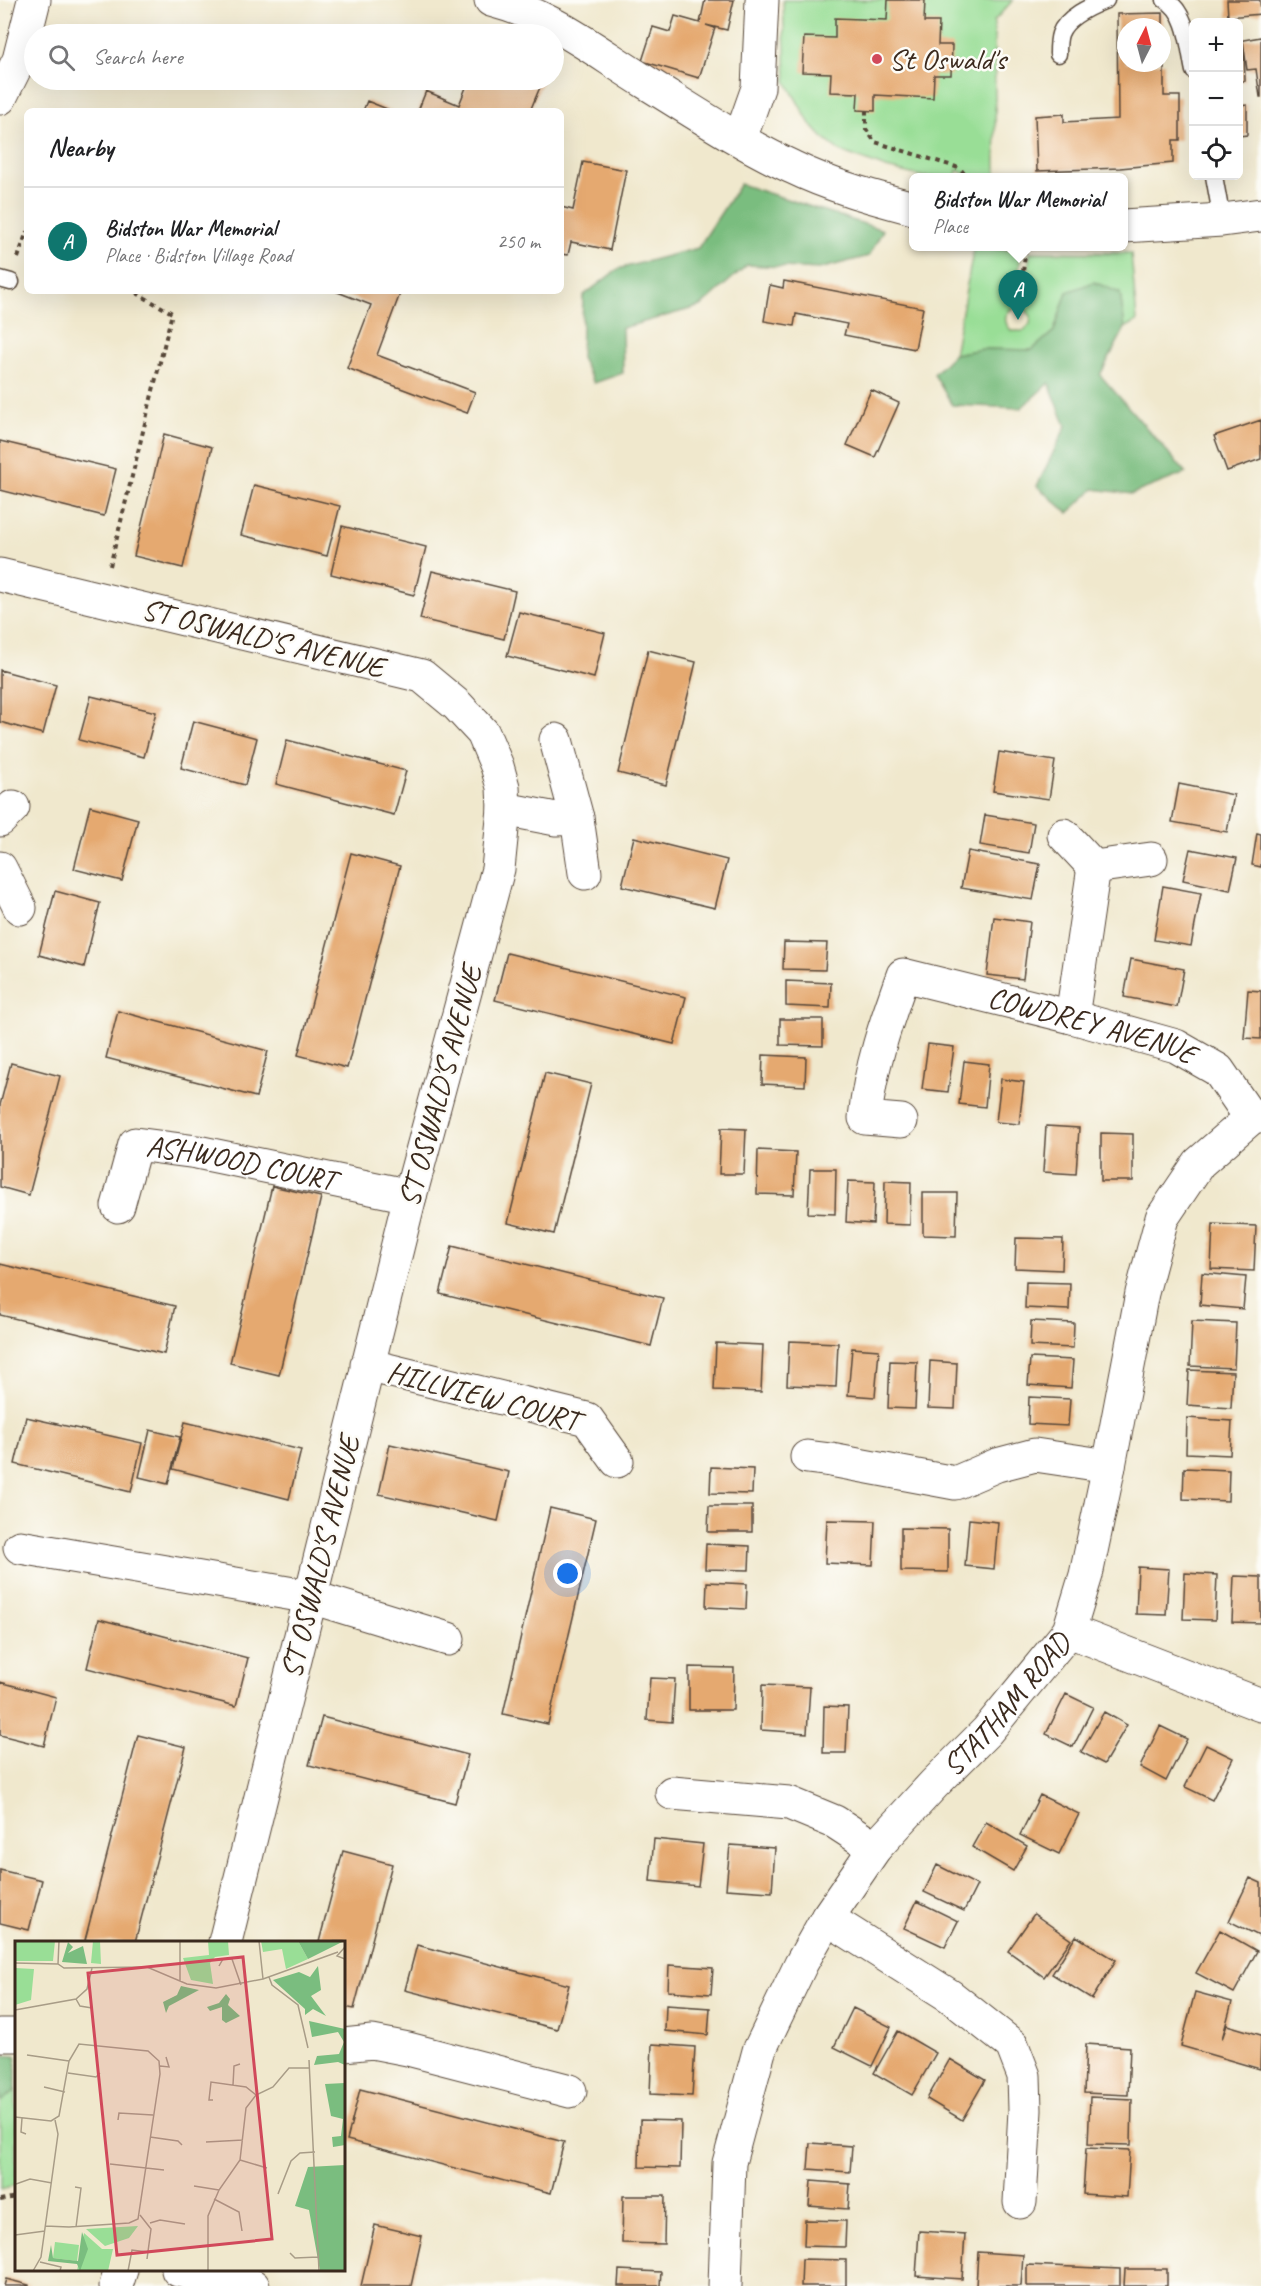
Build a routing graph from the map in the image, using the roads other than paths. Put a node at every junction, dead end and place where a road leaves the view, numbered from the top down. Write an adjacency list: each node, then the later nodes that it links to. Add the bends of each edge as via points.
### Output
1 (34, 0): 6 (street)
2 (491, 0): 7 (street, via 519,7)
3 (762, 0): 13 (street, via 758,88)
4 (1106, 0): 11 (lane, via 1074,17 1060,34)
5 (1166, 0): 10 (lane, via 1176,8)
6 (28, 24)
7 (556, 24)
8 (564, 29): 13 (street)
9 (24, 40): 12 (street, via 19,60)
10 (1189, 48)
11 (1058, 54)
12 (0, 98)
13 (740, 139): 15 (street, via 793,168 855,192)
14 (1215, 180): 17 (lane)
15 (909, 207)
16 (1261, 215): 17 (street)
17 (1222, 220): 18 (street)
18 (1128, 226)
19 (0, 575): 21 (street, ST OSWALD'S AVENUE, via 422,676 483,733 503,787)
20 (556, 740): 22 (street)
21 (504, 809): 22 (street, via 556,819); 32 (street, ST OSWALD'S AVENUE, via 498,870)
22 (577, 818): 27 (street)
23 (1064, 835): 25 (street)
24 (1151, 859): 25 (street)
25 (1094, 867): 29 (street)
26 (0, 868): 28 (street)
27 (585, 873)
28 (20, 908)
29 (1072, 1017): 30 (street, COWDREY AVENUE, via 1176,1046 1218,1070); 31 (street, COWDREY AVENUE, via 903,975 880,1040 865,1118)
30 (1256, 1117): 37 (street, STATHAM ROAD, via 1199,1163 1162,1218 1142,1293)
31 (901, 1120)
32 (410, 1196): 33 (street, ASHWOOD COURT, via 217,1156 135,1144); 34 (street, ST OSWALD'S AVENUE)
33 (118, 1206)
34 (367, 1365): 36 (street, HILLVIEW COURT, via 587,1419); 39 (street, ST OSWALD'S AVENUE)
35 (807, 1457): 37 (street, via 955,1483 997,1465 1035,1455)
36 (617, 1461)
37 (1109, 1466): 40 (street, STATHAM ROAD, via 1086,1575)
38 (20, 1547): 39 (street)
39 (311, 1598): 41 (street); 46 (street, ST OSWALD'S AVENUE)
40 (1069, 1631): 42 (street); 44 (street, STATHAM ROAD, via 987,1731)
41 (448, 1639)
42 (1261, 1705)
43 (672, 1793): 44 (street, via 789,1803 835,1822)
44 (875, 1848): 45 (street, STATHAM ROAD)
45 (827, 1918): 51 (street, via 950,1996 1012,2045 1024,2076); 57 (street, STATHAM ROAD, via 759,2051 729,2163)
46 (225, 1941)
47 (0, 2034): 48 (street)
48 (15, 2035)
49 (345, 2045): 50 (street, via 372,2042 399,2047)
50 (570, 2091)
51 (1020, 2202)
52 (121, 2271): 55 (street)
53 (183, 2271): 56 (street)
54 (258, 2271): 56 (street)
55 (116, 2286)
56 (254, 2286)
57 (725, 2286)

